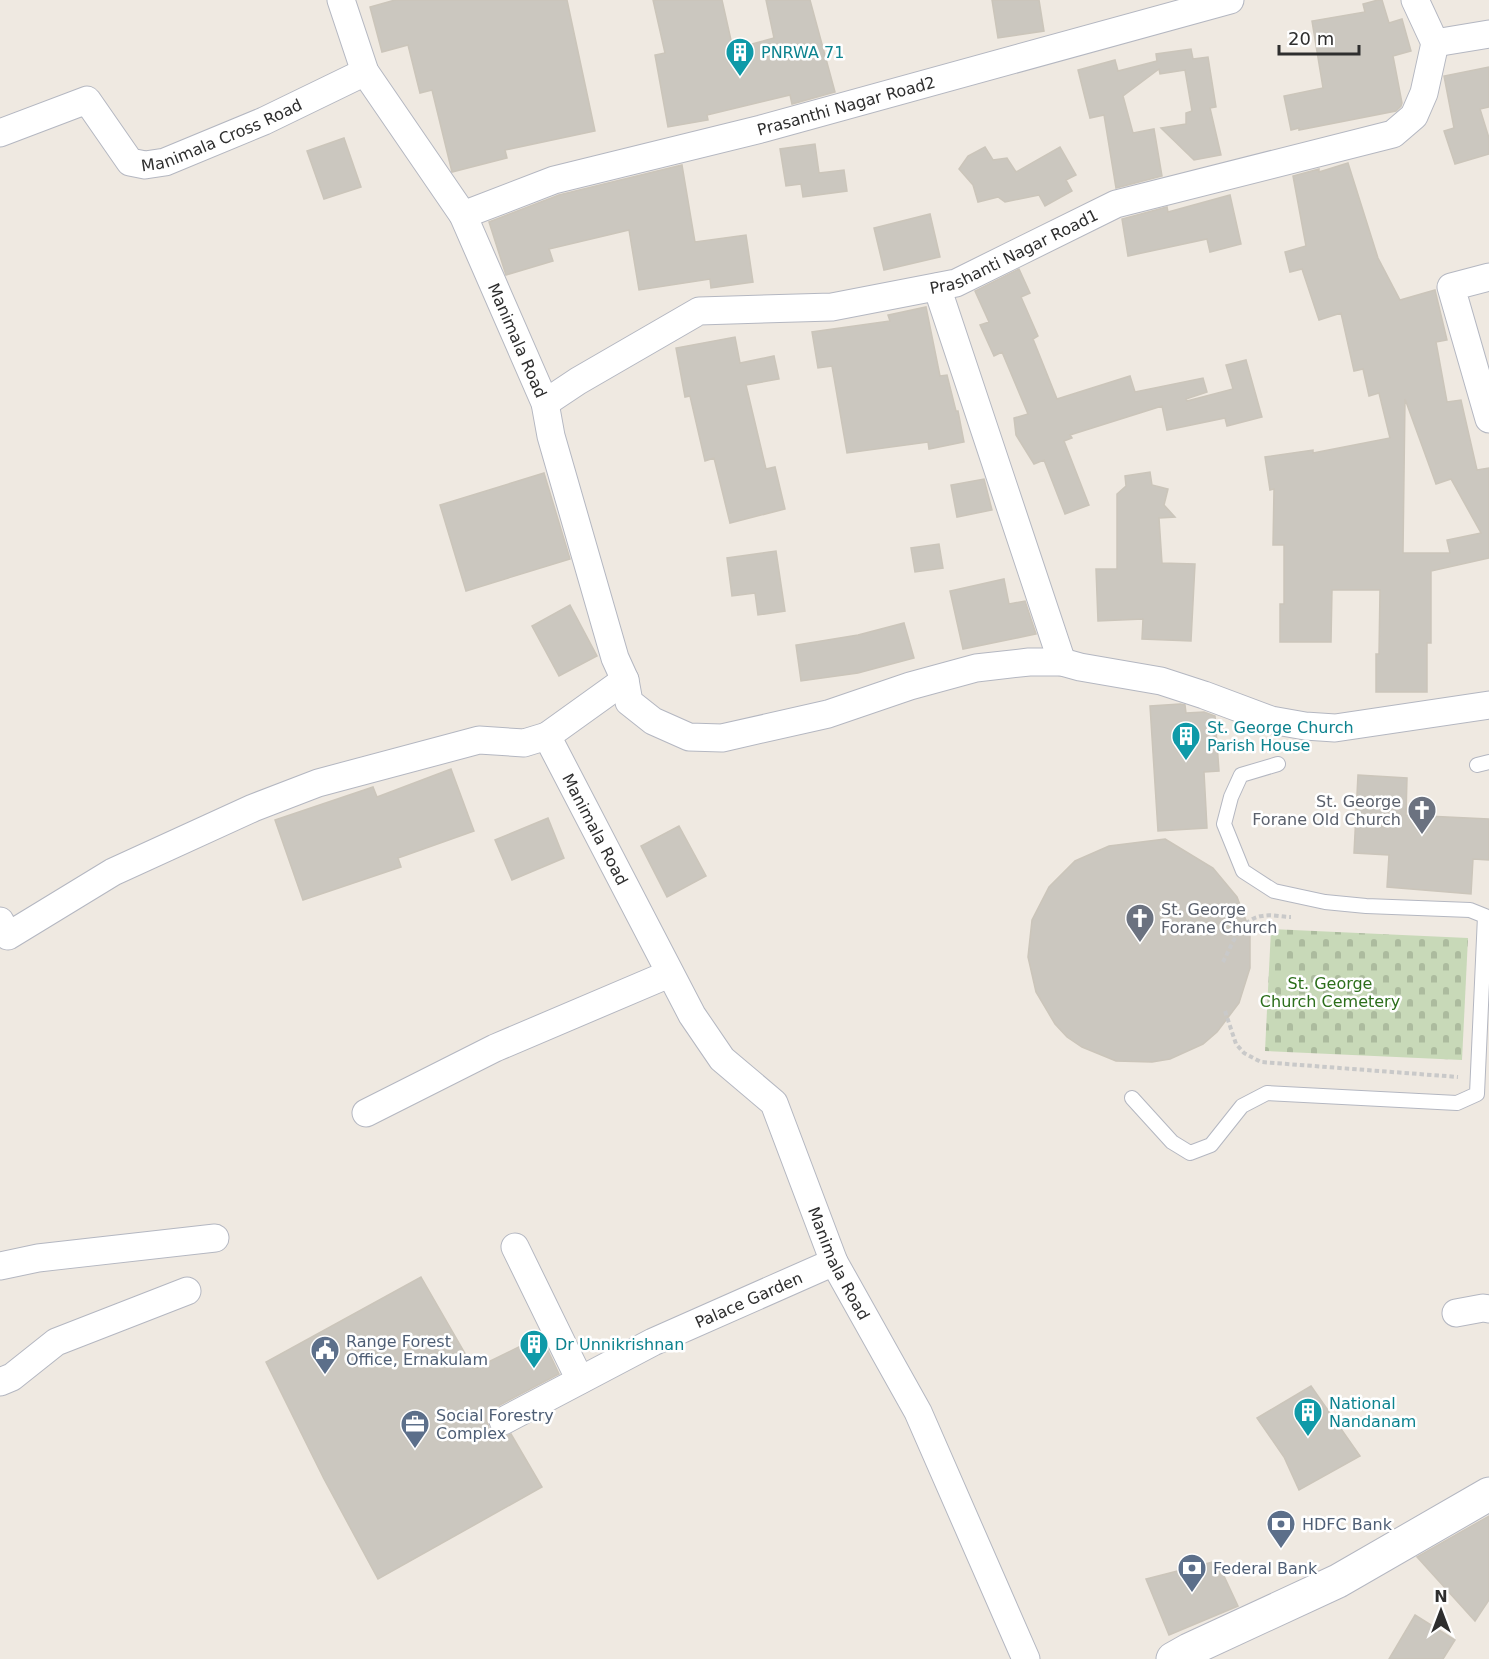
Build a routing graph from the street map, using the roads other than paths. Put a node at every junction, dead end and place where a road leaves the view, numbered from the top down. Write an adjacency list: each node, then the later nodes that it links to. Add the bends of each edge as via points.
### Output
1 (1230, 0): 8 (street, Prasanthi Nagar Road2, via 761,129 554,180)
2 (1415, 0): 5 (street)
3 (343, 1): 6 (street, Manimala Road)
4 (1489, 34): 5 (street)
5 (1435, 43): 10 (street, Prashanti Nagar Road1, via 1424,93 1414,116 1393,134 1116,204 956,283)
6 (365, 72): 7 (street, Manimala Cross Road, via 264,121 165,162 130,162 87,100); 8 (street, Manimala Road)
7 (0, 133)
8 (463, 215): 11 (street, Manimala Road)
9 (1489, 277): 12 (street, via 1451,287)
10 (937, 287): 11 (street, Prashanti Nagar Road1, via 831,307 699,311); 13 (street)
11 (545, 403): 14 (street, Manimala Road, via 551,436)
12 (1489, 419)
13 (1062, 662): 14 (street, Manimala Road, via 976,668 828,714 722,738 689,737 653,721 629,702); 15 (street, Manimala Road, via 1161,681 1271,720 1305,726 1335,728)
14 (625, 680): 16 (street)
15 (1489, 705)
16 (547, 736): 18 (street, via 524,744 479,740 318,783 252,808 113,872 8,936); 19 (street, Manimala Road)
17 (1278, 764): 20 (lane, via 1241,775 1231,797 1224,824 1243,871 1274,891 1325,902 1470,910 1485,916 1477,1094 1457,1103 1267,1093 1242,1106 1211,1145 1190,1153 1172,1142)
18 (0, 921)
19 (669, 974): 21 (street, via 495,1048); 24 (street, Manimala Road, via 722,1059 774,1103)
20 (1132, 1098)
21 (366, 1113)
22 (215, 1238): 25 (street, via 38,1258)
23 (514, 1247): 29 (street)
24 (834, 1262): 29 (street, Palace Garden, via 653,1342); 33 (street, Manimala Road, via 918,1412)
25 (0, 1266)
26 (187, 1291): 30 (street, via 56,1342)
27 (1489, 1309): 28 (street)
28 (1456, 1313)
29 (579, 1380): 31 (street, Palace Garden)
30 (0, 1382)
31 (503, 1421)
32 (1489, 1494): 34 (street, via 1338,1581)
33 (1026, 1659)
34 (1173, 1659)

